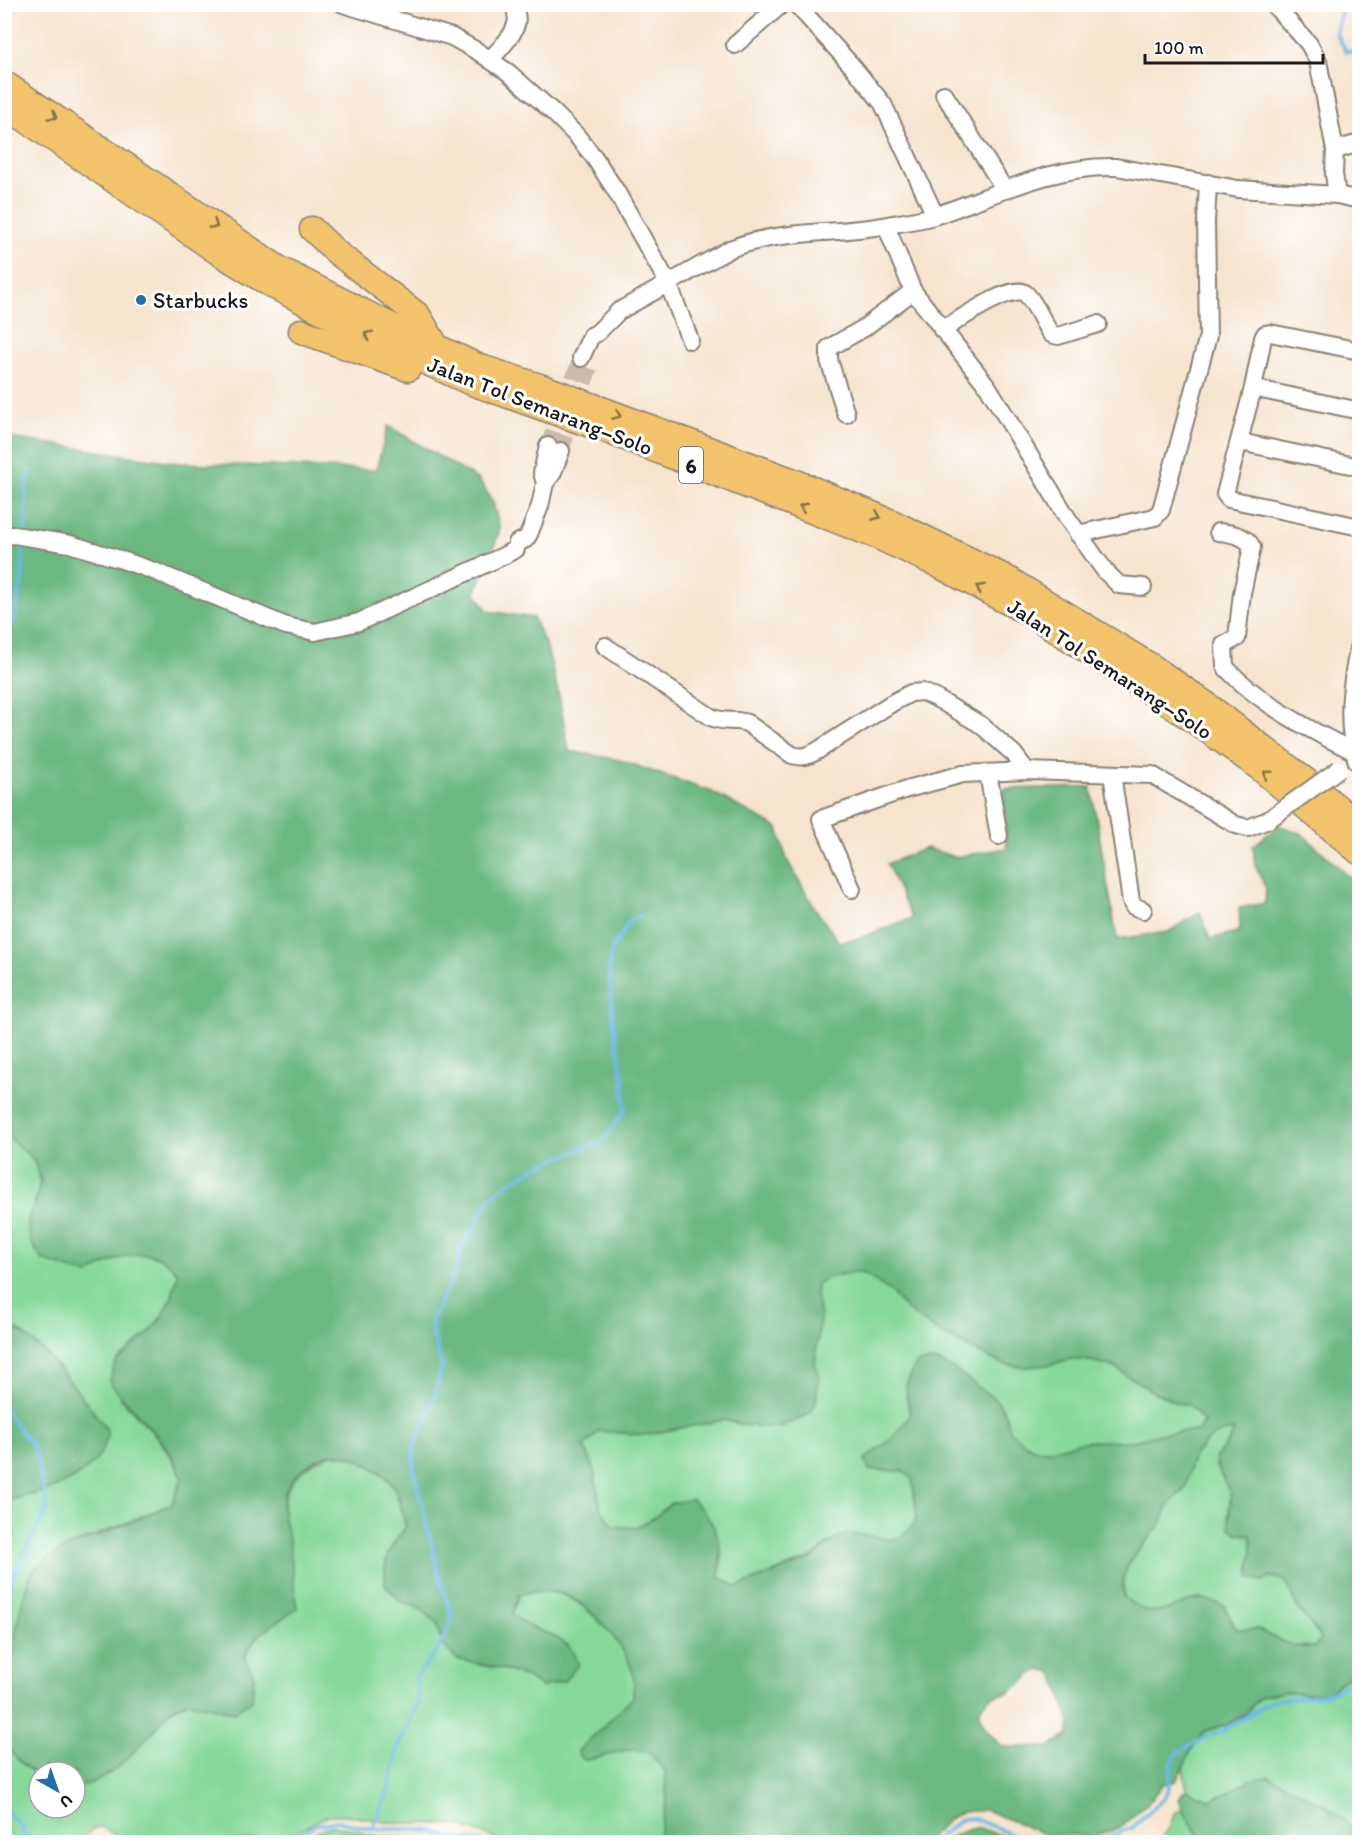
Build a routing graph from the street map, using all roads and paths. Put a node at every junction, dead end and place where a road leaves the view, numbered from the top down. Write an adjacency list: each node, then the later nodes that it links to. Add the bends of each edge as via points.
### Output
1 (343, 4): 7 (street, via 452,37)
2 (782, 4): 6 (street)
3 (796, 4): 17 (street, via 883,104)
4 (1273, 4): 12 (street, via 1309,44 1318,61)
5 (516, 14): 7 (street, via 516,28)
6 (735, 45)
7 (490, 60): 20 (street, via 509,73 594,156)
8 (4, 83): 26 (highway, Jalan Tol Semarang–Solo / 6, one-way to 26, via 280,269)
9 (944, 94): 14 (street)
10 (4, 105): 30 (highway, Jalan Tol Semarang–Solo / 6, one-way to 10, via 433,367 269,284)
11 (1359, 143): 12 (street)
12 (1335, 150): 15 (street)
13 (1208, 183): 14 (street, via 1098,166 1057,173); 15 (street, via 1238,189); 38 (street, via 1208,336 1161,510 1155,517)
14 (1005, 190): 17 (street)
15 (1337, 195): 16 (street)
16 (1359, 200)
17 (935, 215): 18 (street)
18 (886, 226): 20 (street, via 744,243); 21 (street)
19 (312, 229): 26 (highway, via 418,315)
20 (668, 283): 25 (street); 28 (street, via 619,310 597,333 599,339)
21 (913, 291): 23 (street); 32 (street, via 864,328 829,348)
22 (1098, 324): 23 (street, via 1051,334 1028,296 1019,290 1007,292)
23 (942, 330): 38 (street, via 988,387)
24 (301, 332): 30 (highway, via 470,391)
25 (690, 340)
26 (437, 347): 47 (highway, Jalan Tol Semarang–Solo / 6, one-way to 47, via 478,366 799,483 894,523 1005,577 1196,697)
27 (1359, 351): 29 (street, via 1267,333)
28 (586, 360)
29 (1253, 388): 31 (street); 33 (street)
30 (517, 399): 49 (highway, Jalan Tol Semarang–Solo / 6, one-way to 30, via 1258,767 1037,618 878,537)
31 (1359, 411)
32 (846, 414)
33 (1240, 442): 35 (street); 36 (street, via 1227,498)
34 (555, 448): 39 (street, via 552,474 545,483 540,506 529,534 517,543 516,549 359,622 315,632 276,622 119,559 70,544)
35 (1359, 467)
36 (1359, 527)
37 (1218, 532): 43 (street, via 1238,535 1252,547 1237,638 1224,645 1227,669 1250,690)
38 (1078, 534): 40 (street, via 1115,583)
39 (9, 536)
40 (1143, 587)
41 (1359, 640): 43 (street, via 1349,719)
42 (605, 646): 44 (street, via 711,717 747,723 798,757 817,751 903,696 922,692 981,725)
43 (1356, 758): 46 (street, bridge, via 1268,820 1248,828 1236,825 1158,777)
44 (1027, 771): 45 (street); 46 (street)
45 (988, 773): 48 (street); 50 (street, via 963,774 907,789 821,819)
46 (1112, 774): 51 (street, via 1131,901)
47 (1359, 825)
48 (999, 836)
49 (1359, 852)
50 (852, 889)
51 (1143, 910)

